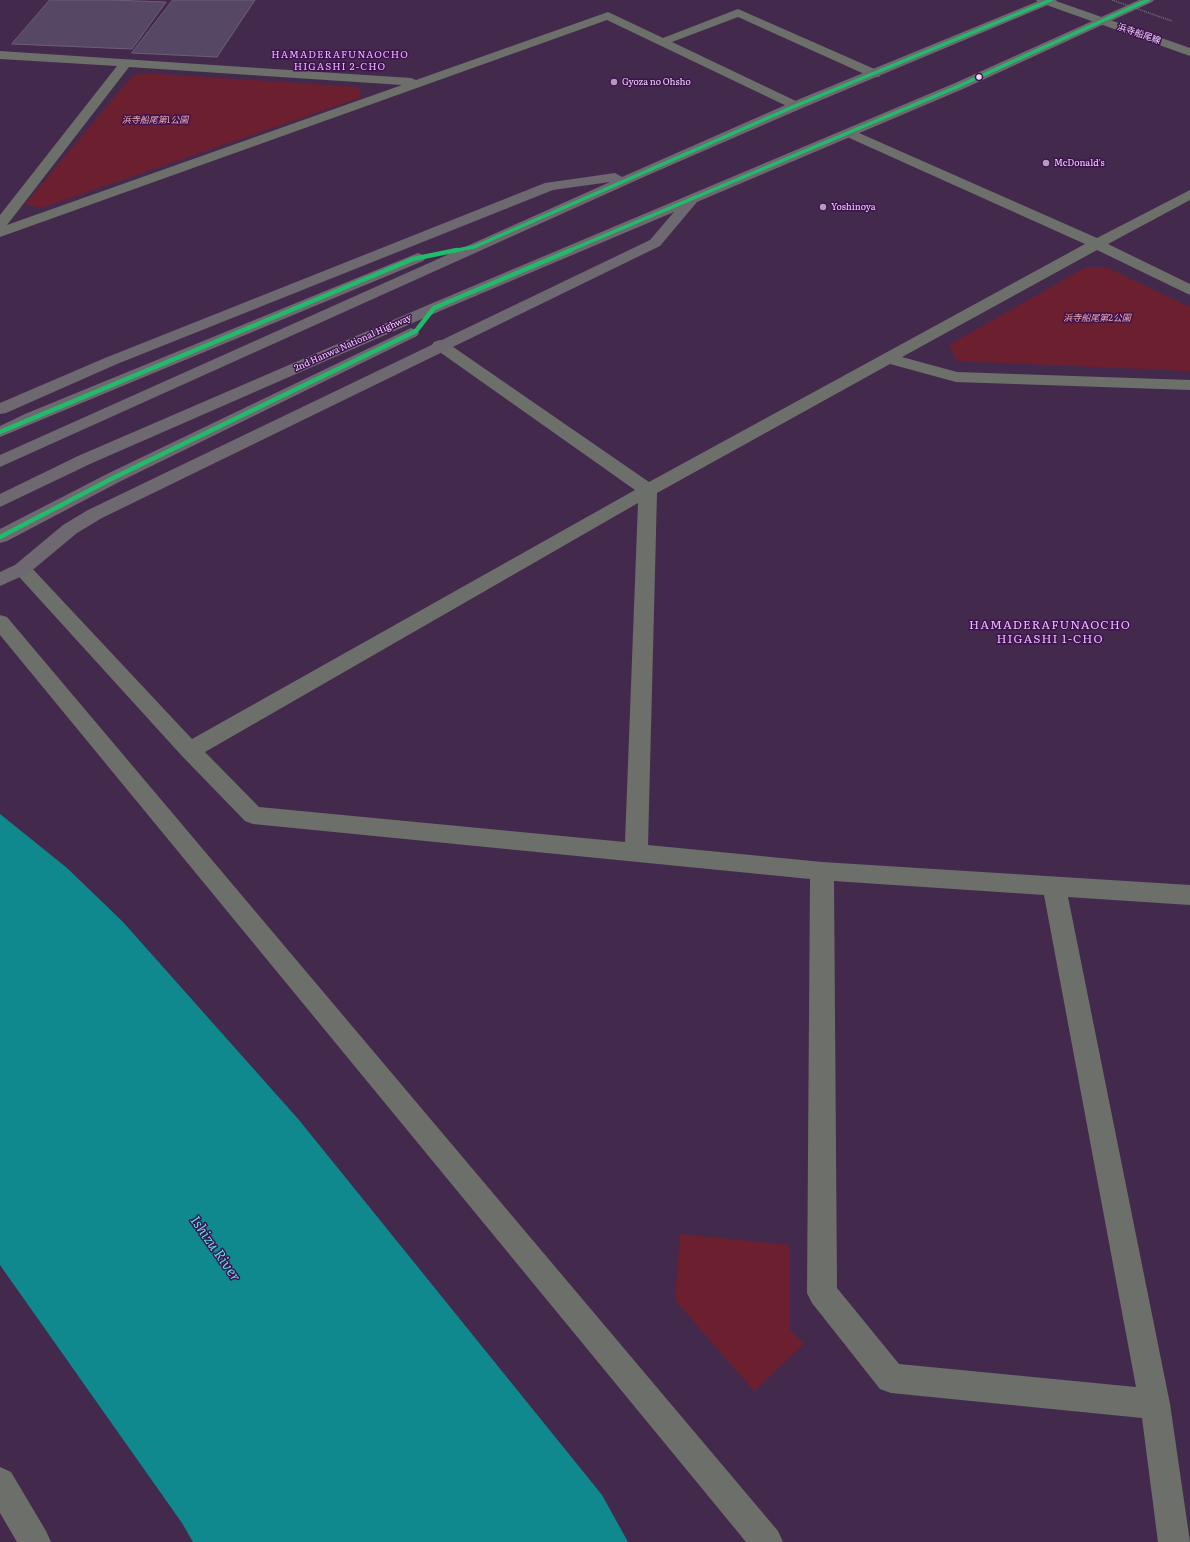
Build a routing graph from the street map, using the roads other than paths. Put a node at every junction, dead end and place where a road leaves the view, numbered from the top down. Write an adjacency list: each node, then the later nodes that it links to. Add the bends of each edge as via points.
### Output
1 (1148, 0): 3 (highway, 2nd Hanwa National Highway)
2 (1046, 1): 3 (street, 浜寺船尾線); 8 (highway)
3 (1102, 21): 5 (street, 浜寺船尾線); 11 (highway, 2nd Hanwa National Highway)
4 (662, 42): 8 (street, via 738,13); 9 (street, via 609,11); 10 (street)
5 (1190, 52)
6 (0, 55): 7 (street)
7 (126, 63): 9 (street); 15 (street)
8 (875, 74): 10 (highway)
9 (420, 83): 16 (street)
10 (795, 106): 12 (highway)
11 (850, 133): 14 (highway, 2nd Hanwa National Highway); 17 (street)
12 (641, 173): 18 (highway); 24 (highway, via 550,186 111,361)
13 (1190, 194): 17 (street)
14 (693, 198): 20 (highway, 2nd Hanwa National Highway); 21 (highway, via 655,243)
15 (0, 225)
16 (0, 233)
17 (1097, 244): 19 (street); 22 (street)
18 (474, 247): 25 (highway, via 413,259); 26 (highway)
19 (1190, 290)
20 (434, 308): 28 (highway, 2nd Hanwa National Highway, via 84,460); 29 (highway, via 416,331 115,477)
21 (440, 345): 27 (street); 30 (highway, via 95,514 70,529)
22 (890, 359): 23 (street, via 956,377); 27 (street)
23 (1190, 385)
24 (0, 410)
25 (0, 432)
26 (0, 462)
27 (648, 490): 33 (street); 34 (street)
28 (0, 501)
29 (0, 537)
30 (22, 569): 31 (highway); 33 (street)
31 (0, 580)
32 (0, 622): 41 (street)
33 (190, 750): 34 (street, via 253,814)
34 (636, 852): 35 (street)
35 (822, 871): 36 (street); 38 (street, via 822,1294 891,1378)
36 (1054, 886): 37 (street); 38 (street)
37 (1190, 895)
38 (1155, 1404): 42 (street)
39 (0, 1483): 40 (street)
40 (35, 1542)
41 (767, 1542)
42 (1174, 1542)

